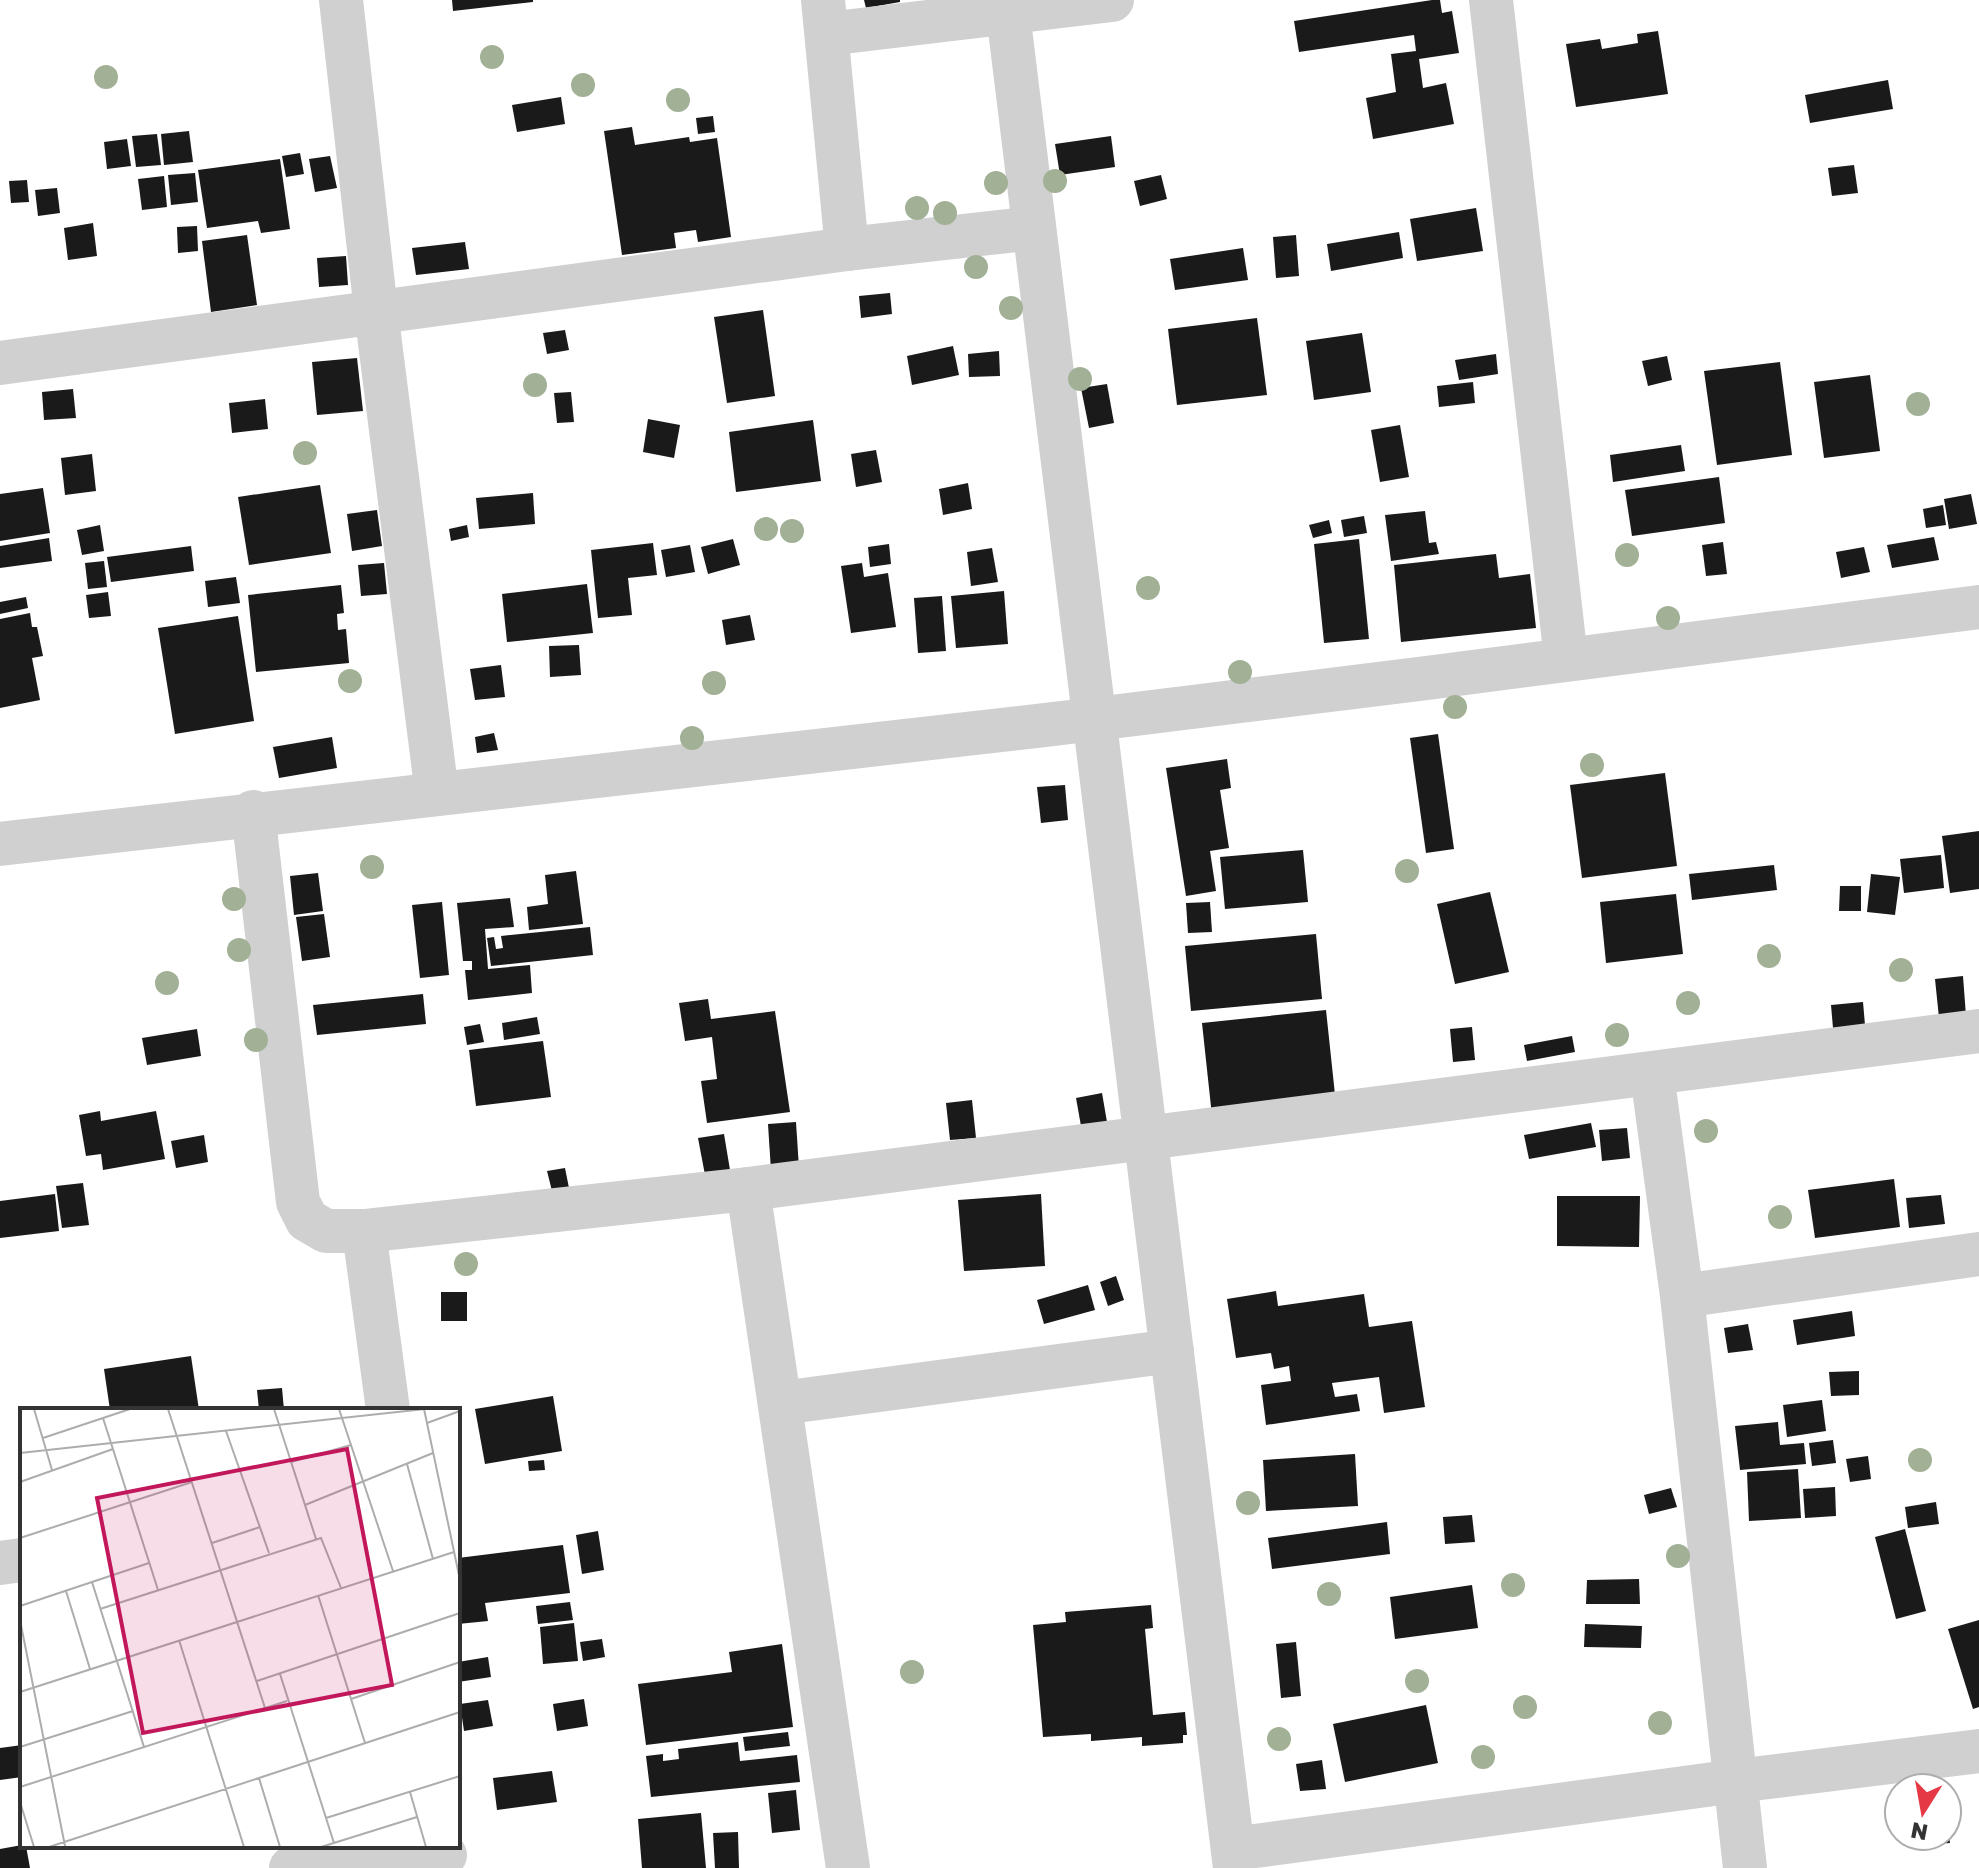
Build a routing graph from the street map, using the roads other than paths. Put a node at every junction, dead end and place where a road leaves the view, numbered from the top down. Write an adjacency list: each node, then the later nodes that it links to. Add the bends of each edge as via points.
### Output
1 (341, 0): 8 (street)
2 (1112, 0): 4 (street)
3 (1491, 0): 11 (street)
4 (1008, 13): 5 (street); 6 (street)
5 (825, 17): 7 (street)
6 (1034, 228): 7 (street); 12 (street)
7 (847, 249): 8 (street)
8 (376, 311): 9 (street); 13 (street)
9 (0, 363)
10 (1979, 607): 11 (street)
11 (1566, 659): 12 (street)
12 (1095, 719): 13 (street); 18 (street)
13 (437, 794): 14 (street)
14 (253, 812): 15 (street); 20 (street, via 298,1202 307,1220 326,1231)
15 (0, 844)
16 (1979, 1031): 17 (street)
17 (1652, 1074): 18 (street); 22 (street)
18 (1146, 1139): 19 (street); 23 (street)
19 (748, 1189): 20 (street); 24 (street)
20 (364, 1231): 25 (street)
21 (1979, 1254): 22 (street)
22 (1682, 1296): 29 (street)
23 (1172, 1351): 24 (street); 31 (street)
24 (781, 1403): 33 (street)
25 (388, 1408)
26 (20, 1560): 27 (street)
27 (0, 1563)
28 (1979, 1751): 29 (street)
29 (1736, 1781): 31 (street); 34 (street)
30 (445, 1856): 32 (street)
31 (1234, 1859)
32 (291, 1868)
33 (848, 1868)
34 (1745, 1868)

